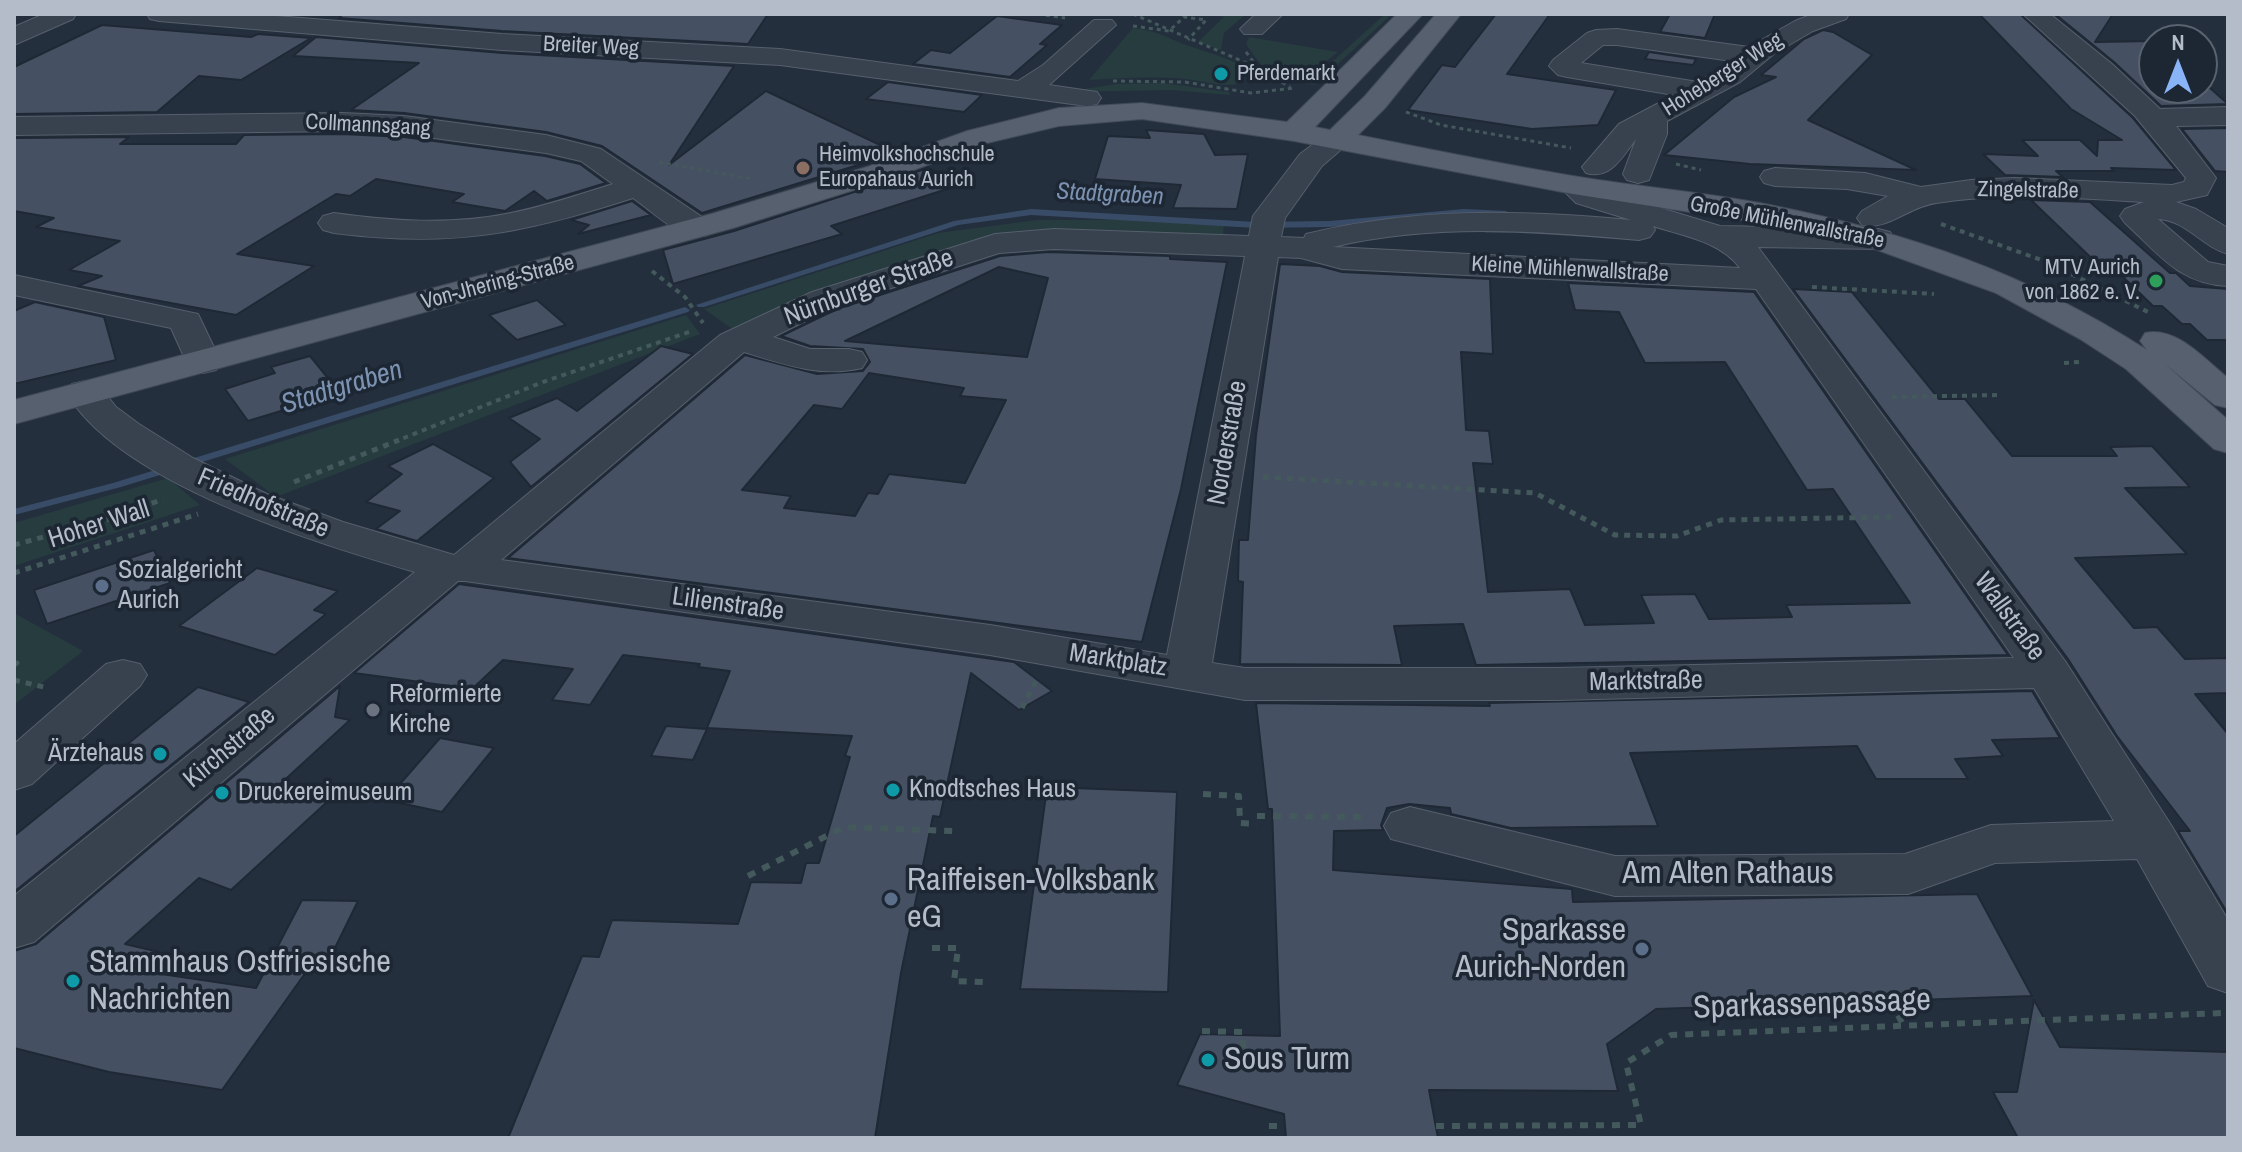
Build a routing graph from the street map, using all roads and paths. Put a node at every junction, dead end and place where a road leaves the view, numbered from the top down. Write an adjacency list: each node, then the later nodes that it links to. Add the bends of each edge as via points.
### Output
1 (64, 14): 13 (street)
2 (159, 14): 12 (street, Breiter Weg)
3 (413, 14): 12 (street)
4 (1133, 14): 11 (path)
5 (1411, 14): 24 (main road)
6 (1449, 14): 26 (main road)
7 (1837, 14): 15 (street, Hoheberger Weg)
8 (2035, 14): 22 (street, via 2093,60)
9 (1262, 21): 16 (path, via 1242,47)
10 (1103, 25): 19 (street)
11 (1169, 31): 14 (path); 14 (path, via 1184,17 1206,20)
12 (395, 34): 19 (street, Breiter Weg, via 780,57)
13 (14, 37)
14 (1188, 40): 16 (path)
15 (1764, 50): 17 (street, Hoheberger Weg); 17 (street, via 1596,38 1562,66)
16 (1258, 68): 18 (path, via 1290,87)
17 (1703, 91): 21 (street, Hoheberger Weg)
18 (1251, 93)
19 (1024, 101): 24 (main road, Von-Jhering-Straße, via 1190,96); 27 (main road, Von-Jhering-Straße)
20 (2228, 116): 22 (street)
21 (1653, 118): 29 (street, Hoheberger Weg, via 1629,130); 30 (street, Hoheberger Weg, via 1653,134)
22 (2151, 118): 34 (street, via 2201,178)
23 (1417, 119): 29 (path)
24 (1302, 123): 26 (main road, Große Mühlenwallstraße); 27 (main road, Von-Jhering-Straße, via 1116,111 1059,117); 38 (street, Norderstraße, via 1271,178)
25 (14, 126): 28 (street, Collmannsgang, via 404,125)
26 (1347, 131): 29 (main road, Große Mühlenwallstraße); 38 (street, via 1311,160)
27 (977, 137): 39 (main road, Von-Jhering-Straße, via 815,194)
28 (591, 155): 32 (path); 33 (street, Collmannsgang)
29 (1590, 173): 30 (main road, via 1627,183); 40 (main road, Große Mühlenwallstraße, via 1768,214); 41 (street, via 1587,196)
30 (1638, 174): 40 (main road, Große Mühlenwallstraße)
31 (1775, 177): 35 (street, via 1862,180)
32 (759, 180)
33 (640, 186): 37 (street, via 487,227 389,230); 39 (street, Collmannsgang)
34 (2193, 190): 35 (street, Zingelstraße, via 2172,194 2004,188); 36 (street, Zingelstraße)
35 (1916, 196): 40 (street, Zingelstraße, via 1883,208)
36 (2228, 206)
37 (334, 223)
38 (1266, 227): 43 (street, Kleine Mühlenwallstraße); 49 (street, Nürnburger Straße, via 995,244 824,299); 58 (street, Norderstraße)
39 (697, 228): 51 (main road, Von-Jhering-Straße)
40 (1876, 229): 41 (street, Kleine Mühlenwallstraße); 55 (main road, Große Mühlenwallstraße, via 1970,248 2074,291 2161,343); 57 (main road, Große Mühlenwallstraße, via 2008,286 2093,331 2139,361)
41 (1718, 236): 43 (street, Kleine Mühlenwallstraße, via 1476,220 1357,232 1315,242); 46 (street, via 1743,249)
42 (2228, 244): 45 (street, via 2179,212 2136,216 2196,269)
43 (1310, 248): 46 (street, Kleine Mühlenwallstraße, via 1342,259)
44 (650, 270): 48 (path, via 685,297)
45 (2228, 276)
46 (1766, 279): 54 (street, Wallstraße)
47 (14, 285): 51 (street, via 186,321)
48 (706, 327)
49 (741, 339): 50 (street, via 807,360); 62 (street, Nürnburger Straße)
50 (849, 360)
51 (203, 362): 52 (main road, Von-Jhering-Straße)
52 (85, 392): 56 (main road, Von-Jhering-Straße); 59 (street, Friedhofstraße, via 95,412)
53 (2002, 395): 54 (path)
54 (1851, 397): 60 (street, Wallstraße)
55 (2228, 397)
56 (14, 412)
57 (2228, 441)
58 (1222, 475): 60 (path, via 1535,493 1615,535 1677,536 1721,520); 66 (street, Norderstraße)
59 (223, 492): 61 (path, Hoher Wall); 62 (street, Friedhofstraße, via 340,536); 63 (path, Hoher Wall)
60 (1936, 516): 65 (street, Wallstraße)
61 (14, 545)
62 (456, 568): 64 (street, Lilienstraße); 79 (street, Kirchstraße)
63 (14, 573)
64 (990, 640): 66 (street, Marktplatz)
65 (2048, 672): 69 (street, Marktstraße, via 1558,684); 77 (street, Wallstraße)
66 (1187, 673): 69 (street, Marktplatz)
67 (123, 675): 71 (street)
68 (1037, 681): 70 (path)
69 (1245, 684)
70 (1022, 708)
71 (14, 772)
72 (1203, 794): 74 (path, via 1239,796 1240,823)
73 (1257, 816): 75 (path, via 1386,817)
74 (1257, 824)
75 (1410, 826): 77 (street, Am Alten Rathaus, via 1615,876 1908,874 1991,844)
76 (953, 831): 78 (path, via 844,827)
77 (2152, 839): 81 (street, Wallstraße)
78 (748, 876)
79 (14, 927)
80 (932, 948): 82 (path, via 958,948 954,981)
81 (2228, 970)
82 (984, 982)
83 (1891, 1001): 85 (path)
84 (2228, 1013): 85 (path, Sparkassenpassage)
85 (1903, 1026): 90 (path, Sparkassenpassage, via 1671,1035 1626,1063 1641,1125)
86 (1202, 1031): 87 (path, via 1242,1032 1245,1066)
87 (1266, 1066)
88 (1269, 1126): 89 (path)
89 (1285, 1126)
90 (1436, 1126)

